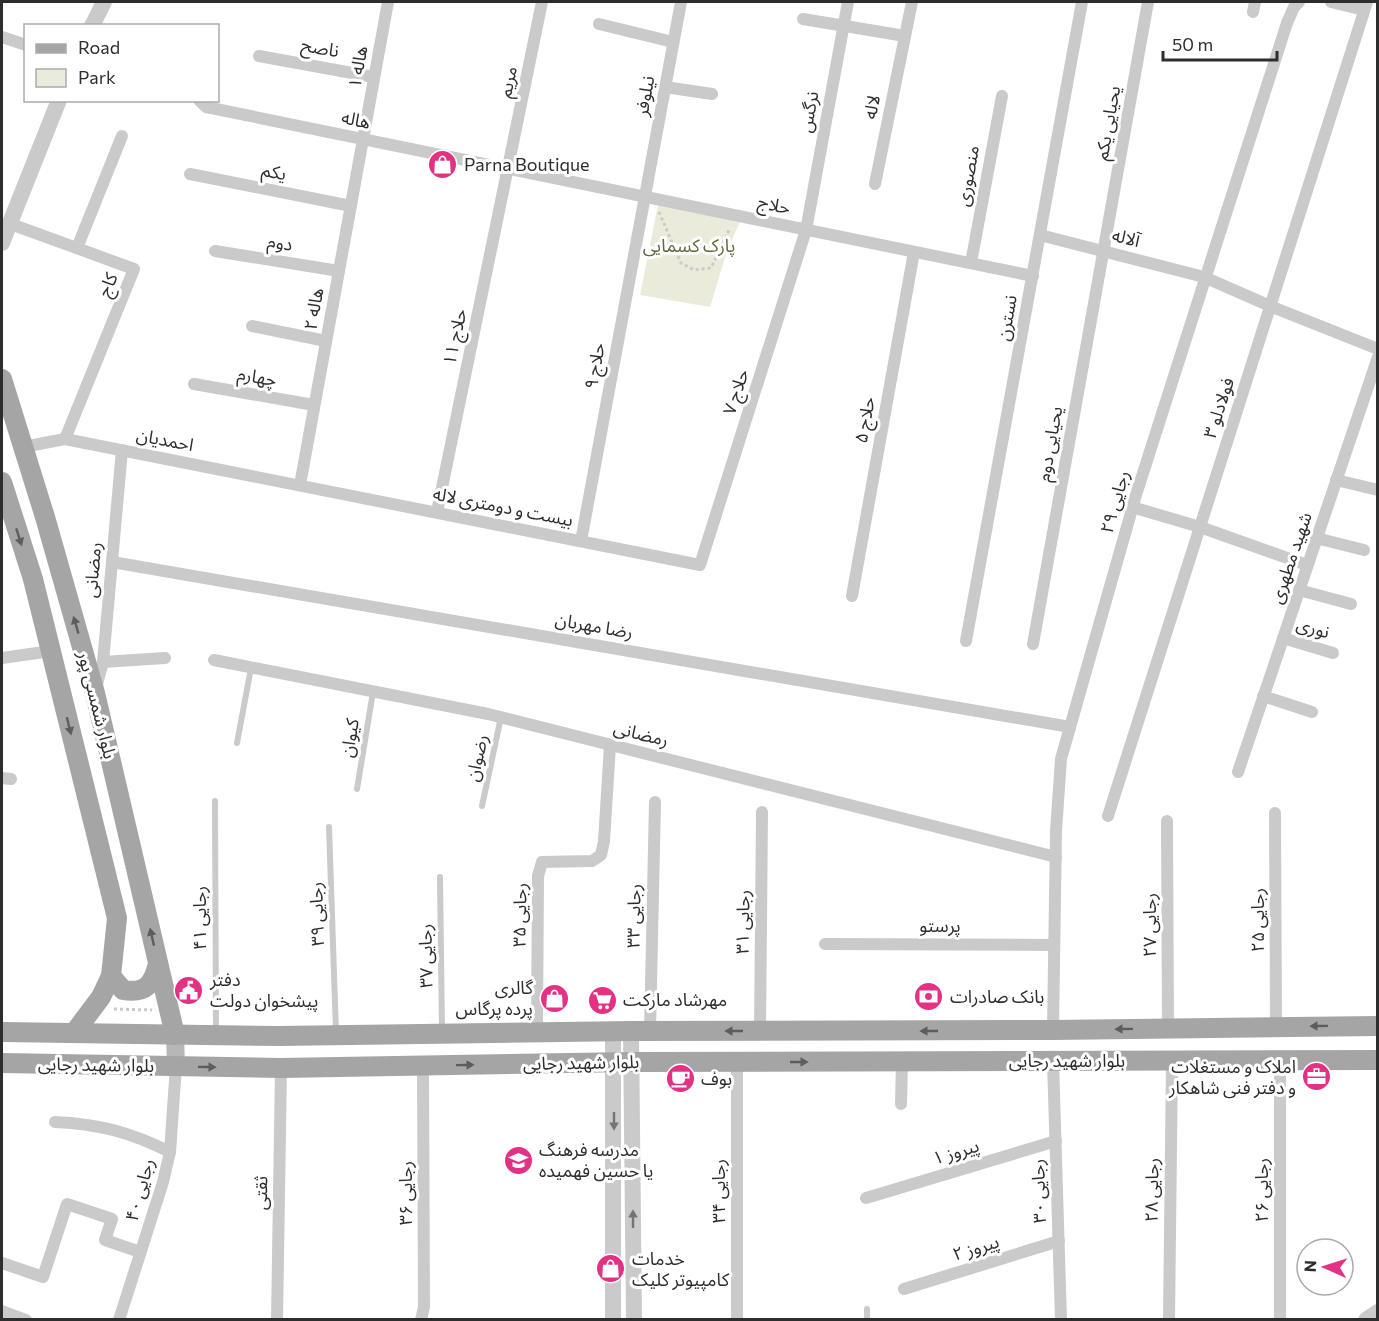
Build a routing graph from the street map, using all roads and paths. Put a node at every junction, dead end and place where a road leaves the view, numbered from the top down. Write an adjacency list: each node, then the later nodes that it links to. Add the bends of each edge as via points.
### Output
1 (104, 2): 13 (street)
2 (388, 2): 21 (street, هاله ۱)
3 (542, 2): 29 (street, مریم)
4 (681, 2): 18 (street, نیلوفر)
5 (848, 2): 15 (street, نرگس)
6 (912, 2): 16 (street, لاله)
7 (1082, 2): 37 (street, نسترن)
8 (1148, 2): 41 (street, یحیایی یکم)
9 (1299, 2): 46 (street, رجایی ۲۹, via 1287,23)
10 (1331, 2): 11 (street)
11 (1366, 6): 47 (street, فولادلو ۳)
12 (804, 19): 15 (street)
13 (93, 24)
14 (599, 24): 18 (street)
15 (843, 27): 16 (street); 36 (street, نرگس)
16 (905, 36): 31 (street, لاله)
17 (2, 37): 19 (street)
18 (673, 42): 22 (street, نیلوفر)
19 (24, 44)
20 (259, 56): 21 (street, ناصح)
21 (374, 77): 28 (street, هاله ۱)
22 (665, 87): 23 (street); 32 (street, نیلوفر)
23 (712, 94)
24 (1002, 96): 43 (street, منصوری)
25 (58, 102): 35 (street)
26 (201, 102): 28 (street, هاله, via 207,107)
27 (122, 136): 39 (street)
28 (363, 140): 29 (street, هاله); 33 (street, هاله ۲)
29 (508, 169): 32 (street, حلاج); 63 (street, حلاج ۱۱)
30 (190, 174): 33 (street, یکم)
31 (875, 184)
32 (649, 197): 34 (street, حلاج); 34 (path, via 681,263 694,270 711,268); 66 (street, حلاج ۹)
33 (351, 206): 44 (street, هاله ۲)
34 (736, 215): 36 (street, حلاج)
35 (8, 223): 38 (street); 39 (street, کاج)
36 (806, 230): 42 (street, حلاج); 69 (street, حلاج ۷)
37 (1040, 235): 41 (street, آلاله); 45 (street, نسترن)
38 (2, 243)
39 (77, 248): 55 (street, کاج, via 134,269)
40 (215, 251): 44 (street, دوم)
41 (1103, 251): 46 (street, آلاله); 76 (street, یحیایی دوم)
42 (914, 252): 43 (street, حلاج); 72 (street, حلاج ۵)
43 (971, 263): 45 (street, حلاج)
44 (339, 271): 49 (street, هاله ۲)
45 (1033, 276): 75 (street, نسترن)
46 (1204, 276): 47 (street, آلاله); 62 (street, رجایی ۲۹)
47 (1270, 306): 50 (street, آلاله); 64 (street, فولادلو ۳)
48 (252, 326): 49 (street)
49 (326, 341): 54 (street, هاله ۲)
50 (1377, 349)
51 (1377, 357): 58 (street, شهید مطهری)
52 (2, 379): 56 (main road, بلوار شمسی پور)
53 (194, 384): 54 (street, چهارم)
54 (314, 405): 60 (street, هاله ۲)
55 (65, 439): 56 (street, احمدیان); 57 (street, احمدیان)
56 (23, 447): 85 (main road, بلوار شمسی پور, one-way to 56)
57 (122, 450): 60 (street, احمدیان); 68 (street, رمضانی)
58 (1336, 480): 61 (street); 65 (street, شهید مطهری)
59 (2, 482): 77 (main road, بلوار شمسی پور, one-way to 77)
60 (300, 484): 63 (street, بیست و دومتری لاله)
61 (1377, 490)
62 (1132, 507): 64 (street); 89 (street, رجایی ۲۹)
63 (437, 512): 66 (street, بیست و دومتری لاله)
64 (1200, 527): 70 (street); 99 (street, فولادلو ۳)
65 (1317, 538): 67 (street); 70 (street, شهید مطهری)
66 (581, 541): 69 (street, بیست و دومتری لاله)
67 (1364, 550)
68 (112, 562): 82 (street, رمضانی); 89 (street, رضا مهربان)
69 (700, 565)
70 (1307, 565): 71 (street, شهید مطهری)
71 (1299, 590): 73 (street); 74 (street, شهید مطهری)
72 (852, 596)
73 (1351, 604)
74 (1283, 638): 78 (street, نوری); 86 (street, شهید مطهری)
75 (966, 641)
76 (1033, 644)
77 (51, 651): 79 (street); 107 (main road, بلوار شمسی پور, one-way to 107, via 117,918)
78 (1333, 653)
79 (2, 658)
80 (165, 658): 82 (street)
81 (214, 660): 83 (street, رمضانی)
82 (103, 662): 85 (street, رمضانی)
83 (251, 668): 84 (street, رمضانی); 90 (lane)
84 (373, 692): 88 (street, رمضانی); 93 (lane, کیوان)
85 (95, 693): 106 (main road, بلوار شمسی پور, one-way to 85)
86 (1263, 696): 87 (street); 92 (street, شهید مطهری)
87 (1312, 712)
88 (501, 717): 91 (street, رمضانی); 96 (lane, رضوان)
89 (1070, 727): 102 (street, رجایی ۲۹, via 1061,759)
90 (237, 743)
91 (610, 745): 102 (street, رمضانی); 115 (street, رجایی ۳۵, via 601,855 592,861 542,862 538,876)
92 (1238, 772)
93 (357, 789)
94 (215, 801): 119 (lane, رجایی ۴۱)
95 (655, 802): 112 (street, رجایی ۳۳)
96 (482, 806)
97 (762, 813): 114 (street, رجایی ۳۱)
98 (1275, 813): 109 (street, رجایی ۲۵)
99 (1108, 816)
100 (1167, 821): 110 (street, رجایی ۲۷)
101 (328, 827): 120 (lane, رجایی ۳۹)
102 (1056, 857): 105 (street, رجایی ۲۹)
103 (440, 877): 118 (lane, رجایی ۳۷)
104 (825, 944): 105 (street, پرستو)
105 (1054, 945): 111 (street, رجایی ۲۹)
106 (158, 964): 107 (main road, via 146,988 132,992 123,990); 117 (main road, بلوار شمسی پور)
107 (111, 976): 116 (main road, بلوار شمسی پور)
108 (1377, 1026): 109 (main road, بلوار شهید رجایی, one-way to 109)
109 (1276, 1027): 110 (main road, بلوار شهید رجایی)
110 (1168, 1029): 111 (main road, بلوار شهید رجایی, one-way to 111)
111 (1053, 1030): 114 (main road, بلوار شهید رجایی, one-way to 114)
112 (631, 1031): 114 (main road, بلوار شهید رجایی, one-way to 112); 115 (main road, بلوار شهید رجایی); 125 (street)
113 (2, 1032): 116 (main road, بلوار شهید رجایی)
114 (760, 1032)
115 (537, 1033): 118 (main road, بلوار شهید رجایی)
116 (74, 1034): 117 (main road, بلوار شهید رجایی)
117 (175, 1035): 119 (main road, بلوار شهید رجایی); 130 (main road)
118 (442, 1035): 120 (main road, بلوار شهید رجایی)
119 (216, 1036): 120 (main road, بلوار شهید رجایی)
120 (336, 1036)
121 (1172, 1060): 122 (main road, بلوار شهید رجایی); 124 (main road, بلوار شهید رجایی); 153 (street, رجایی ۲۸)
122 (1280, 1060): 123 (main road, بلوار شهید رجایی); 154 (street, رجایی ۲۶)
123 (1377, 1060)
124 (1053, 1061): 127 (main road, بلوار شهید رجایی); 134 (street, رجایی ۳۰)
125 (623, 1062): 126 (main road, بلوار شهید رجایی); 129 (main road, بلوار شهید رجایی, one-way to 125); 148 (street, one-way to 148); 149 (street, one-way to 125)
126 (737, 1062): 127 (main road, بلوار شهید رجایی, one-way to 127); 150 (street, رجایی ۳۴)
127 (902, 1062): 132 (street)
128 (2, 1063): 130 (main road, بلوار شهید رجایی)
129 (423, 1065): 131 (main road, بلوار شهید رجایی); 147 (street, رجایی ۳۶)
130 (176, 1066): 131 (main road, بلوار شهید رجایی, one-way to 131); 135 (street, رجایی ۴۰)
131 (281, 1068): 146 (street, ثقتی)
132 (901, 1104)
133 (55, 1122): 135 (street, via 114,1129)
134 (1056, 1141): 136 (street, پیروز ۱); 137 (street, رجایی ۳۰)
135 (170, 1152): 138 (street, رجایی ۴۰)
136 (866, 1198)
137 (1059, 1241): 140 (street, پیروز ۲); 152 (street, رجایی ۳۰)
138 (140, 1252): 139 (street, via 105,1240 112,1219 67,1204 43,1277); 145 (street, رجایی ۴۰)
139 (2, 1263)
140 (904, 1289)
141 (867, 1309): 151 (lane)
142 (2, 1311): 144 (street)
143 (1377, 1312): 155 (street)
144 (26, 1320)
145 (119, 1320)
146 (277, 1320)
147 (421, 1320)
148 (613, 1320)
149 (634, 1320)
150 (737, 1320)
151 (867, 1320)
152 (1062, 1320)
153 (1169, 1320)
154 (1280, 1320)
155 (1366, 1320)

